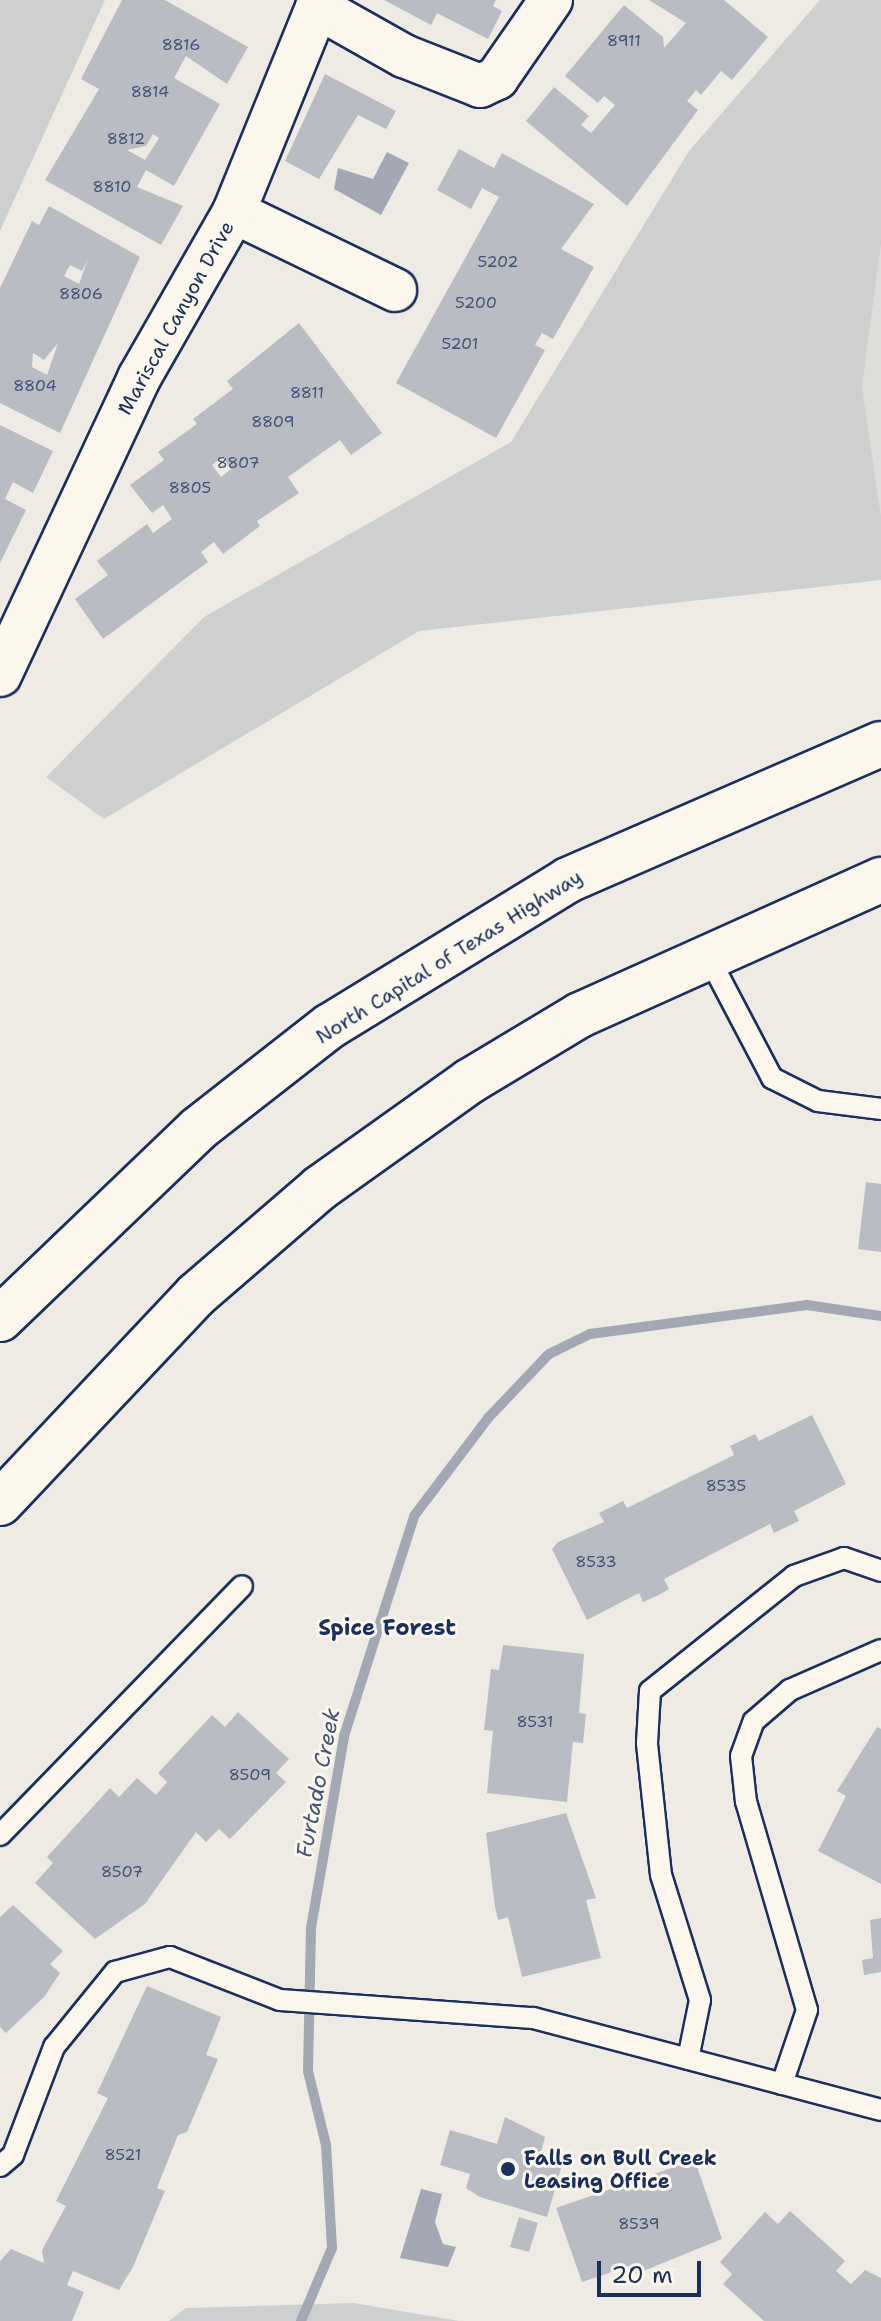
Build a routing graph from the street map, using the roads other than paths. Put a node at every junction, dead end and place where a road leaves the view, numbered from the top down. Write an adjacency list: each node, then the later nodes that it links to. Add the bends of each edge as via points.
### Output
1 (551, 0): 2 (street, via 497,78 480,86 417,63)
2 (318, 4): 3 (street, Mariscal Canyon Drive)
3 (234, 212): 4 (street); 5 (street, Mariscal Canyon Drive, via 139,378)
4 (395, 290)
5 (0, 675)
6 (881, 744): 10 (highway, North Capital of Texas Highway, via 568,880 330,1026 198,1129)
7 (881, 880): 8 (highway)
8 (708, 956): 9 (lane, via 772,1078 818,1101); 11 (highway, via 580,1015 470,1081 320,1188 196,1295)
9 (881, 1109)
10 (0, 1319)
11 (0, 1503)
12 (881, 1571): 16 (lane, via 844,1558 794,1576 650,1691 647,1743 661,1875 700,2000)
13 (242, 1586): 15 (lane)
14 (881, 1650): 17 (lane, via 790,1690 754,1721 741,1756 746,1802 807,2010)
15 (0, 1835)
16 (688, 2059): 17 (lane); 19 (lane, via 533,2018 280,2000 228,1985 170,1957 115,1972 54,2047 13,2155)
17 (782, 2084): 18 (lane)
18 (881, 2110)
19 (0, 2166)

